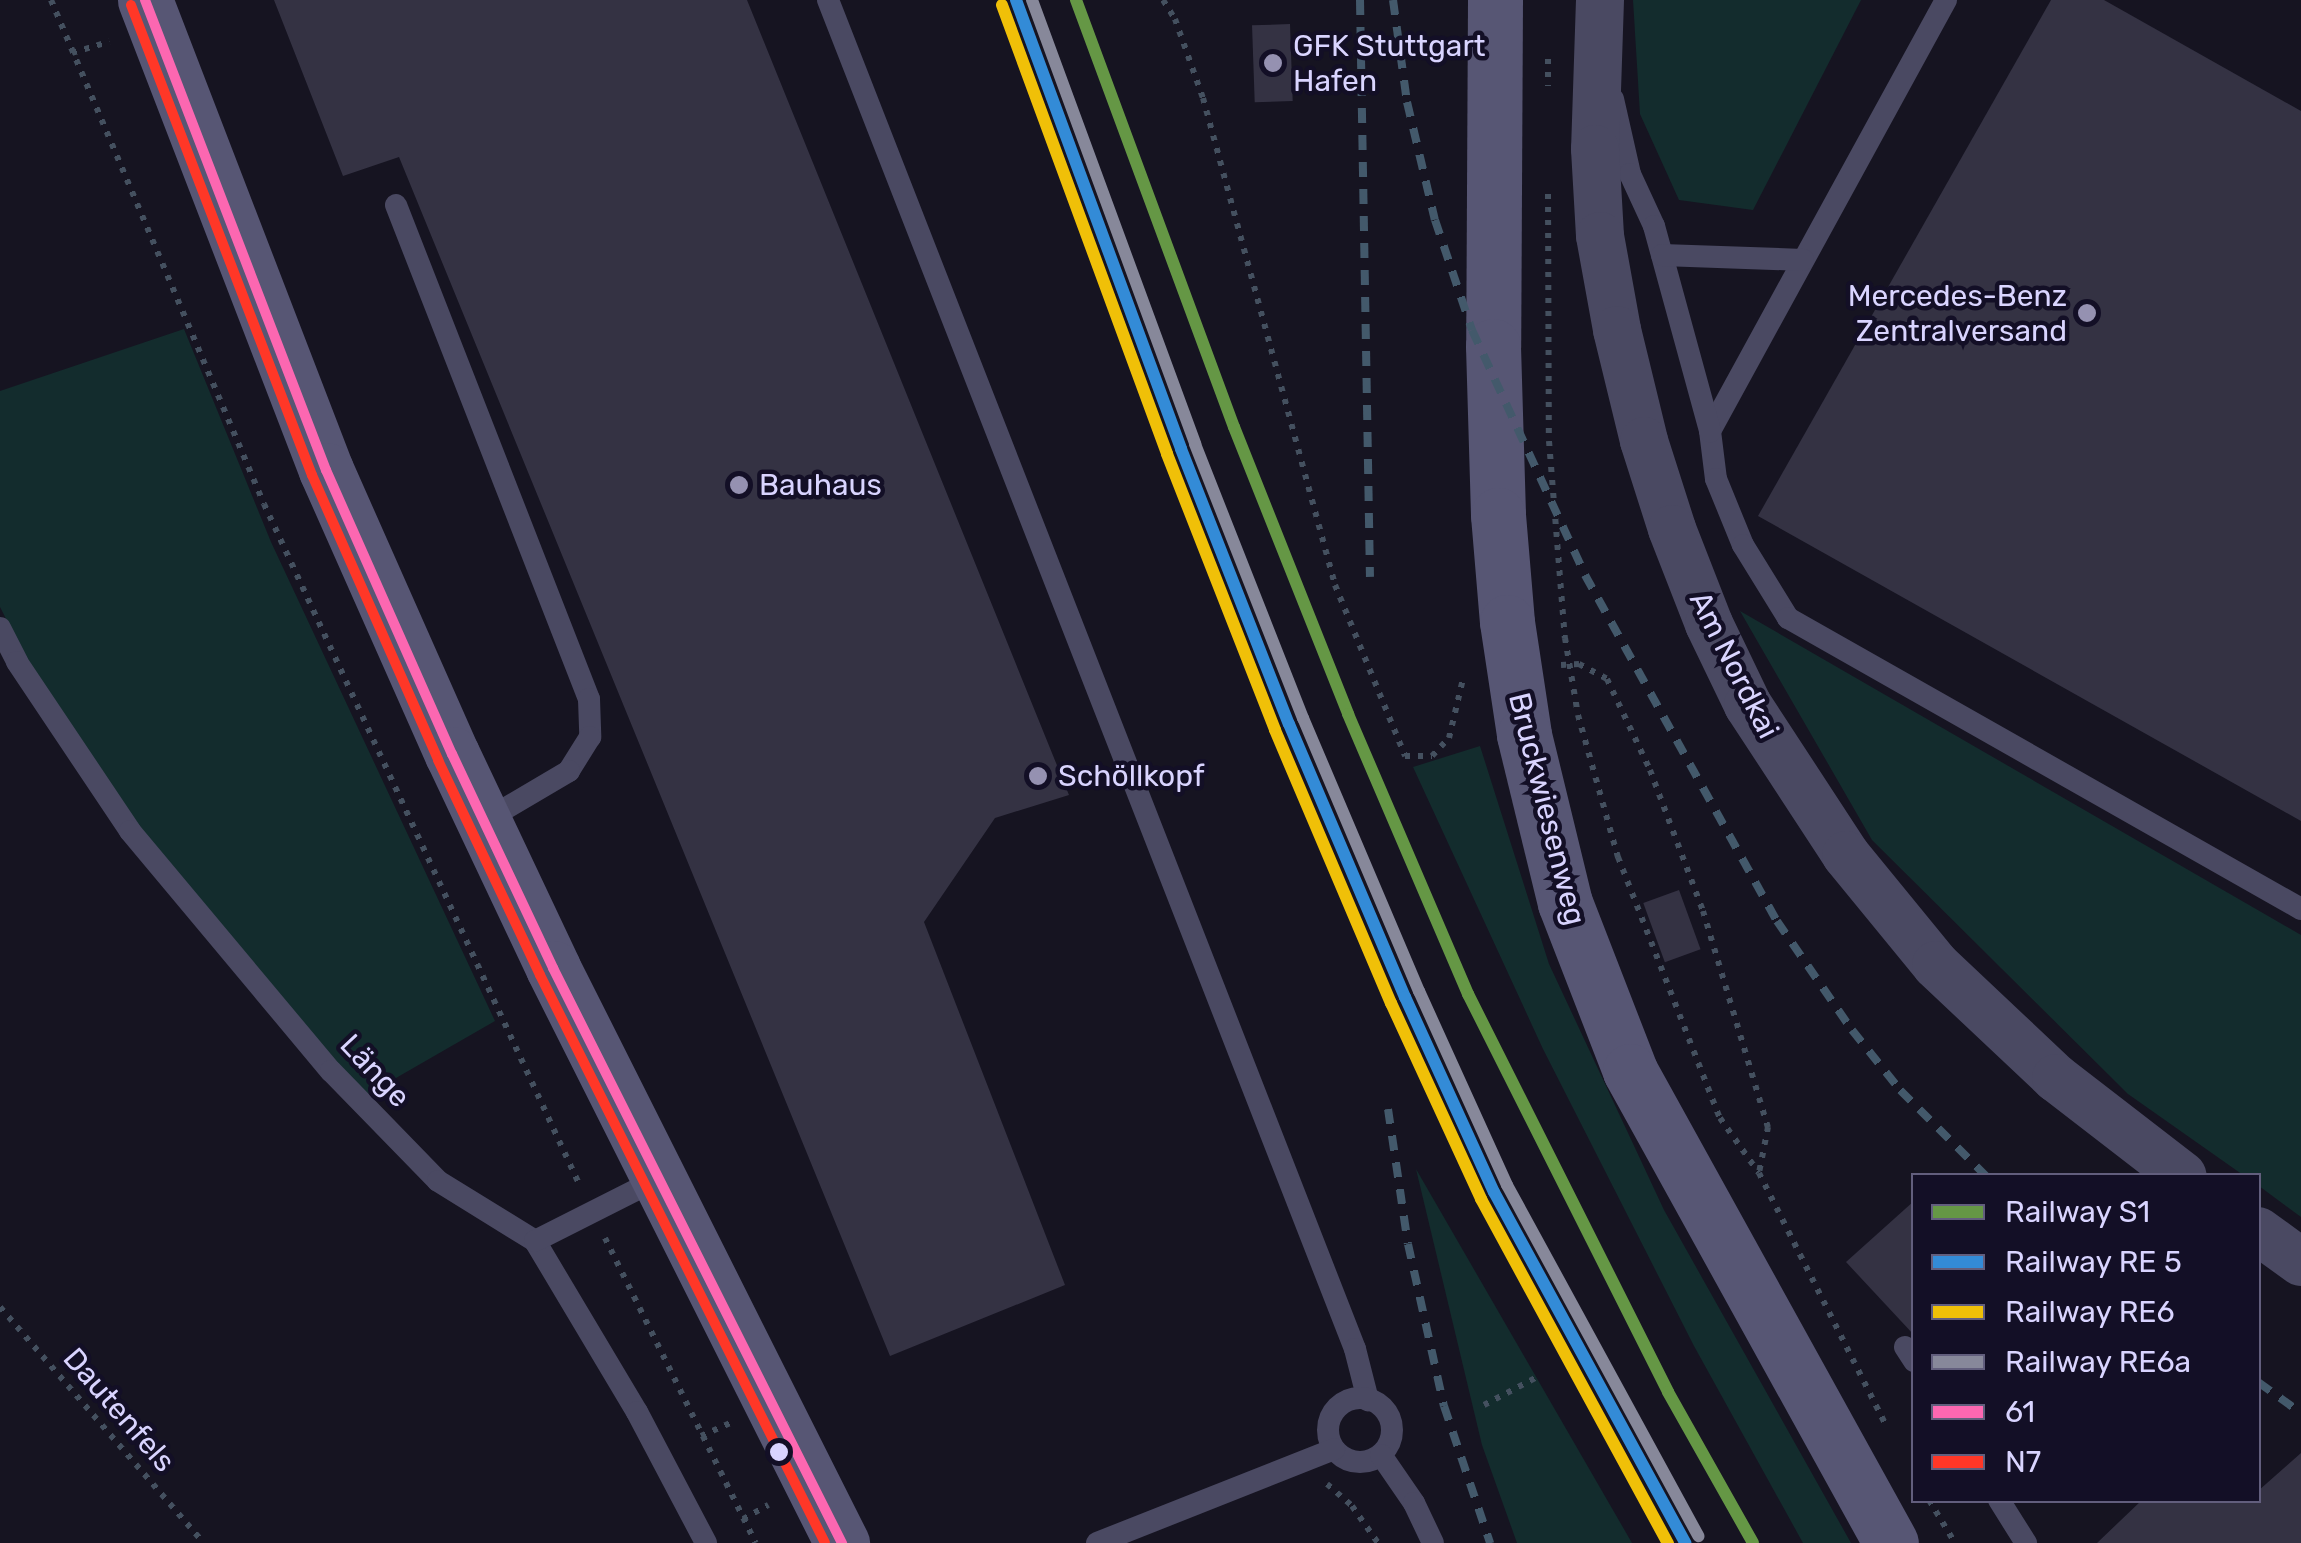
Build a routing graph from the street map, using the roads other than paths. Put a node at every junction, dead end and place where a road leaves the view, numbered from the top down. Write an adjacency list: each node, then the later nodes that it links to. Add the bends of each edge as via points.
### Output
1 (145, 0): 11 (street, via 326,470)
2 (828, 0): 18 (lane, via 1356,1350)
3 (1495, 0): 28 (street, Bruckwiesenweg, via 1493,346 1506,622 1524,735 1564,902 1630,1072)
4 (1946, 0): 8 (lane)
5 (1599, 18): 7 (lane, via 1630,174); 13 (street, Am Nordkai, via 1600,236 1618,330 1672,529 1748,704 1846,855 1936,965 2056,1078)
6 (396, 206): 11 (lane, via 588,699 590,737 569,771)
7 (1662, 255): 8 (lane); 9 (lane)
8 (1804, 260): 9 (lane)
9 (1710, 431): 12 (lane, via 1716,479 1743,545 1788,618)
10 (0, 628): 16 (lane, Länge, via 130,830 331,1071 438,1181)
11 (484, 821): 14 (street)
12 (2301, 909)
13 (2179, 1173)
14 (658, 1179): 16 (lane); 24 (street)
15 (2261, 1233): 17 (street)
16 (535, 1241): 23 (lane, Länge)
17 (2301, 1262)
18 (1368, 1400): 19 (lane, via 1346,1402 1331,1417); 20 (lane, via 1384,1410 1392,1428)
19 (1334, 1449): 20 (lane, via 1362,1462); 25 (lane)
20 (1381, 1454): 21 (lane)
21 (1414, 1503): 26 (lane); 27 (lane)
22 (2001, 1503): 29 (lane)
23 (706, 1543)
24 (842, 1543)
25 (1096, 1543)
26 (1415, 1543)
27 (1433, 1543)
28 (1891, 1543)
29 (2026, 1543)

